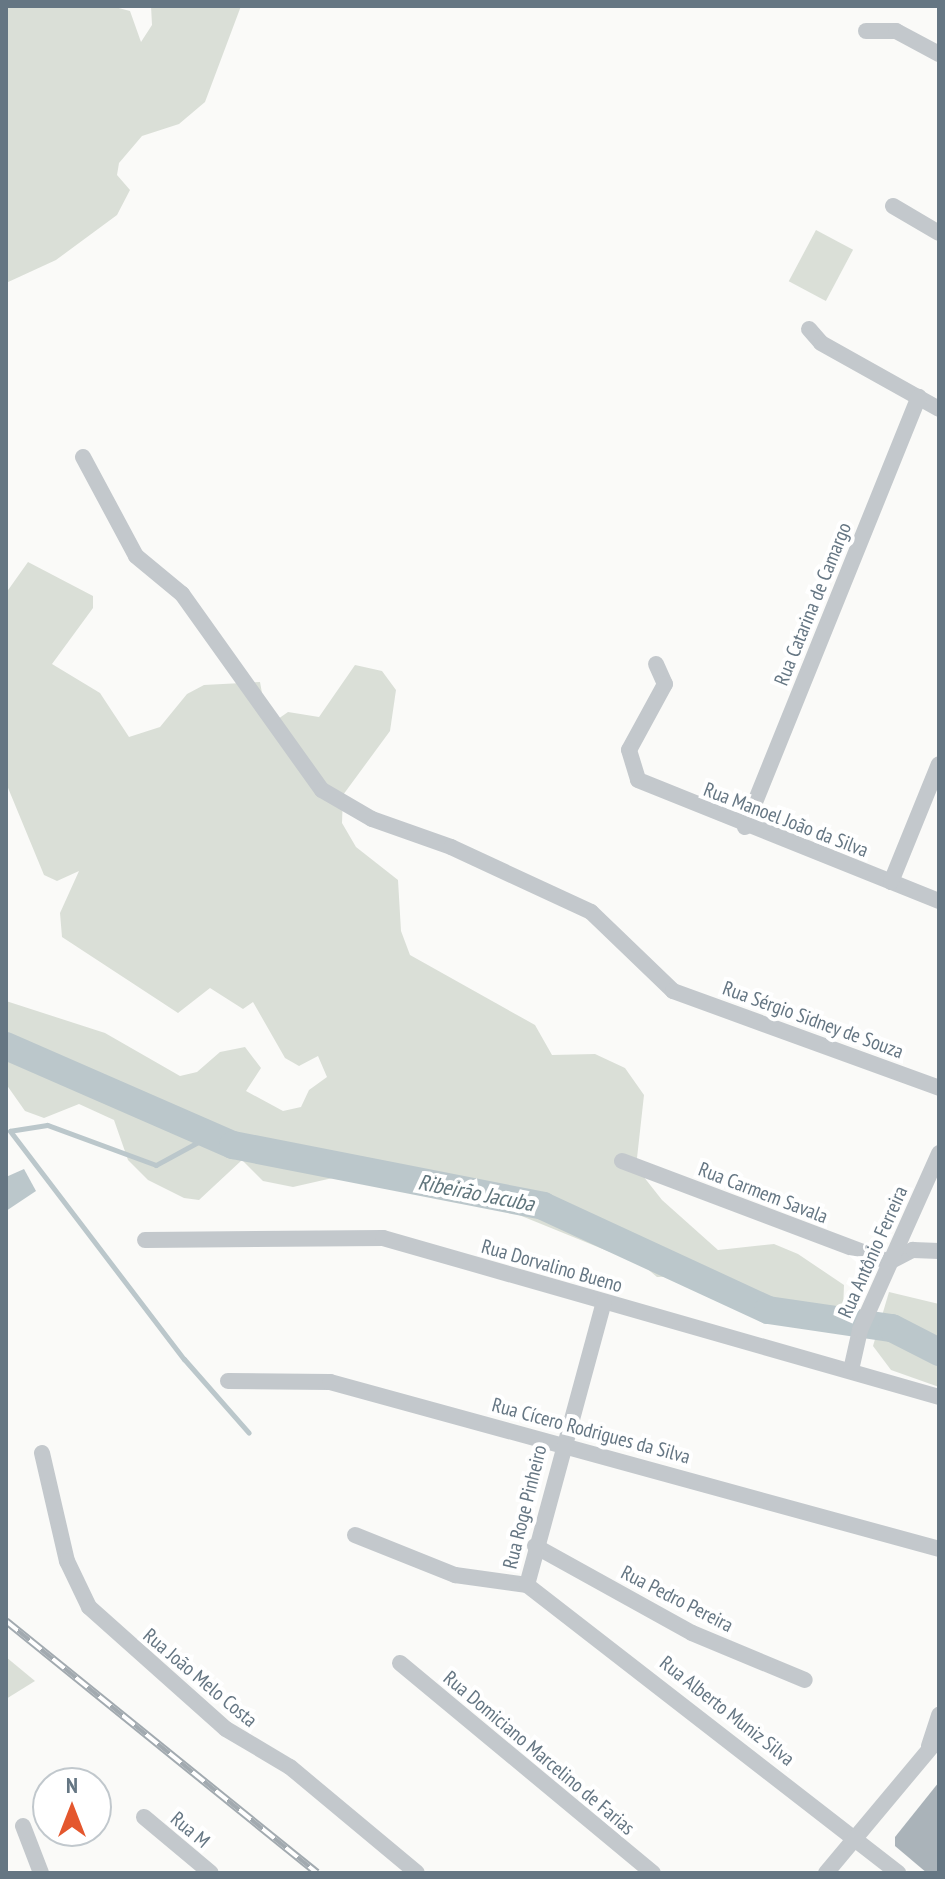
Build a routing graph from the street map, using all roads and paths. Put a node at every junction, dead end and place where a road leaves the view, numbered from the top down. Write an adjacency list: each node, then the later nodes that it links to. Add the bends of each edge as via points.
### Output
1 (866, 31): 2 (street, via 896,31)
2 (939, 54)
3 (893, 206): 4 (street)
4 (939, 233)
5 (809, 329): 6 (street, via 821,343)
6 (919, 397): 7 (street); 11 (street, Rua Catarina de Camargo)
7 (939, 409)
8 (83, 457): 14 (street, Rua Sérgio Sidney de Souza, via 136,556 182,594 322,790 372,819 451,847 591,912 673,991)
9 (656, 664): 11 (street, Rua Manoel João da Silva, via 665,684 631,739 628,762 638,780)
10 (939, 764): 12 (street)
11 (745, 827): 12 (street, Rua Manoel João da Silva)
12 (891, 882): 13 (street, Rua Manoel João da Silva)
13 (939, 901)
14 (939, 1088)
15 (939, 1153): 17 (street, Rua Antônio Ferreira)
16 (622, 1161): 20 (street, Rua Carmem Savala)
17 (934, 1181): 20 (street, Rua Antônio Ferreira)
18 (145, 1240): 21 (street, Rua Dorvalino Bueno, via 369,1235)
19 (939, 1251): 20 (street, via 913,1250)
20 (889, 1262): 22 (street, Rua Antônio Ferreira, via 860,1330)
21 (604, 1302): 22 (street, Rua Dorvalino Bueno); 25 (street, Rua Roge Pinheiro)
22 (851, 1370): 24 (street, Rua Dorvalino Bueno)
23 (228, 1381): 25 (street, Rua Cícero Rodrigues da Silva, via 330,1382)
24 (939, 1397)
25 (562, 1442): 28 (street, Rua Roge Pinheiro); 29 (street, Rua Cícero Rodrigues da Silva)
26 (42, 1453): 40 (street, Rua João Melo Costa, via 67,1561 89,1607 226,1729 290,1767)
27 (355, 1535): 30 (street, via 455,1575)
28 (535, 1546): 30 (street, Rua Roge Pinheiro); 32 (street, Rua Pedro Pereira, via 692,1633)
29 (939, 1549)
30 (527, 1585): 37 (street, Rua Alberto Muniz Silva)
31 (400, 1663): 41 (street, Rua Domiciano Marcelino de Farias)
32 (805, 1680)
33 (939, 1715): 34 (street)
34 (934, 1743): 37 (street)
35 (144, 1817): 39 (street, Rua M)
36 (23, 1826): 38 (street)
37 (854, 1837): 42 (street); 43 (street, Rua Alberto Muniz Silva)
38 (41, 1873)
39 (211, 1873)
40 (417, 1873)
41 (653, 1873)
42 (826, 1873)
43 (898, 1873)

